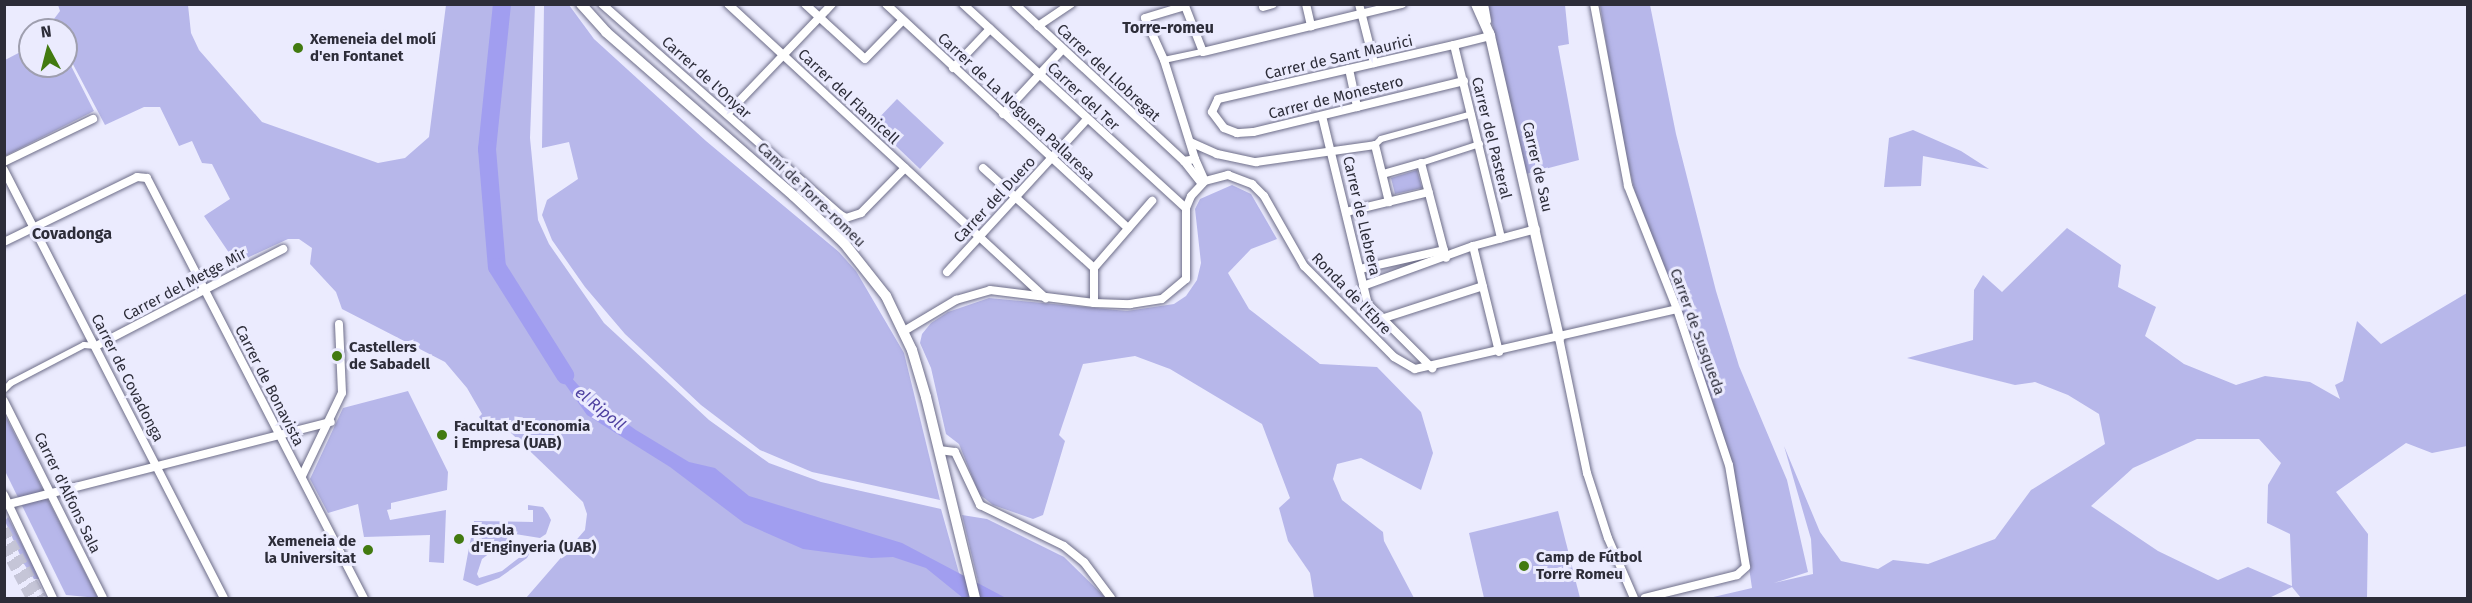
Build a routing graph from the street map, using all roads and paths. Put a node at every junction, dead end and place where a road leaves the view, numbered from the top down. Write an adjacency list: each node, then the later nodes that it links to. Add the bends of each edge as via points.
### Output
1 (581, 4): 22 (street, Camí de Torre-romeu)
2 (602, 4): 18 (street, Carrer de l'Onyar)
3 (728, 4): 30 (street, Carrer del Flamicell)
4 (805, 4): 20 (street)
5 (832, 4): 20 (street)
6 (886, 4): 21 (street, Carrer de La Noguera Pallaresa)
7 (963, 4): 25 (street, Carrer del Ter)
8 (1015, 4): 23 (street, Carrer del Llobregat)
9 (1071, 4): 23 (street)
10 (1273, 4): 17 (street)
11 (1306, 4): 24 (street)
12 (1359, 4): 19 (street)
13 (1402, 4): 19 (street)
14 (1476, 4): 26 (street, Carrer de Sau)
15 (1484, 4): 26 (street)
16 (1594, 4): 82 (street, Carrer de Susqueda, via 1628,186)
17 (1263, 7)
18 (610, 11): 22 (street); 38 (street, Carrer de l'Onyar)
19 (1361, 15): 24 (street); 32 (street)
20 (819, 18): 21 (street, via 865,59); 30 (street)
21 (903, 20): 33 (street, Carrer de La Noguera Pallaresa)
22 (599, 24): 85 (street, Camí de Torre-romeu, via 844,243 886,296)
23 (1038, 26): 28 (street, Carrer del Llobregat)
24 (1311, 26): 29 (street)
25 (990, 29): 33 (street); 35 (street, Carrer del Ter)
26 (1490, 36): 27 (street, Carrer de Sant Maurici); 67 (street, Carrer de Sau)
27 (1455, 45): 32 (street, Carrer de Sant Maurici); 36 (street, Carrer del Pasteral)
28 (1063, 49): 35 (street); 51 (street, Carrer del Llobregat)
29 (1203, 52): 31 (street); 31 (street, via 1185,6 1145,18)
30 (784, 56): 38 (street); 54 (street, Carrer del Flamicell)
31 (1164, 60): 45 (street)
32 (1374, 63): 34 (street, Carrer de Sant Maurici)
33 (953, 68): 39 (street, Carrer de La Noguera Pallaresa)
34 (1348, 69): 37 (street); 44 (street, Carrer de Sant Maurici, via 1218,99 1212,106)
35 (1039, 74): 39 (street); 43 (street, Carrer del Ter)
36 (1464, 81): 37 (street, Carrer de Monestero); 40 (street, Carrer del Pasteral)
37 (1357, 107): 41 (street, Carrer de Monestero)
38 (727, 114): 54 (street, Carrer de l'Onyar, via 846,218 861,213)
39 (1003, 114): 50 (street, Carrer de La Noguera Pallaresa)
40 (1472, 114): 46 (street, Carrer del Pasteral); 47 (street, via 1381,139)
41 (1322, 116): 44 (street, Carrer de Monestero, via 1237,133); 48 (street, Carrer de Llebrera)
42 (93, 119): 52 (street)
43 (1087, 119): 50 (street, Carrer del Duero); 63 (street, Carrer del Ter)
44 (1217, 121)
45 (1190, 142): 48 (street, via 1217,154 1256,162); 49 (street)
46 (1480, 144): 53 (street); 69 (street, Carrer del Pasteral)
47 (1375, 145): 48 (street); 57 (street)
48 (1332, 153): 64 (street, Carrer de Llebrera)
49 (1195, 159): 51 (street); 58 (street)
50 (1051, 160): 60 (street, Carrer del Duero); 66 (street, Carrer de La Noguera Pallaresa)
51 (1184, 161): 58 (street, Carrer del Llobregat)
52 (4, 162)
53 (1421, 163): 57 (street); 59 (street)
54 (905, 168): 68 (street, Carrer del Flamicell)
55 (983, 168): 60 (street)
56 (4, 170): 65 (street, Carrer de Covadonga)
57 (1383, 174): 62 (street)
58 (1204, 182): 63 (street); 89 (street, Ronda de l'Ebre, via 1228,175 1252,184 1264,196 1304,266 1400,363 1415,369)
59 (1429, 192): 62 (street); 73 (street)
60 (1015, 197): 68 (street, Carrer del Duero); 74 (street)
61 (1152, 201): 66 (street)
62 (1389, 202): 64 (street)
63 (1186, 207): 81 (street, via 1188,268 1180,287 1151,302)
64 (1346, 212): 75 (street, Carrer de Llebrera)
65 (33, 228): 70 (street); 79 (street, Carrer de Bonavista, via 137,177 147,178); 87 (street, Carrer de Covadonga)
66 (1128, 228): 74 (street)
67 (1536, 229): 69 (street); 86 (street, Carrer de Sau)
68 (978, 236): 76 (street, Carrer del Duero); 80 (street, Carrer del Flamicell)
69 (1501, 238): 71 (street)
70 (4, 242)
71 (1473, 246): 73 (street); 77 (street)
72 (283, 249): 79 (street, Carrer del Metge Mir)
73 (1445, 254): 75 (street); 78 (street)
74 (1094, 268): 81 (street)
75 (1360, 269): 78 (street, Carrer de Llebrera)
76 (947, 272)
77 (1483, 285): 83 (street); 88 (street)
78 (1363, 286): 83 (street, Carrer de Llebrera, via 1368,304)
79 (205, 290): 87 (street, Carrer del Metge Mir); 93 (street, Carrer de Bonavista)
80 (1047, 299): 81 (street); 85 (street, via 990,290 956,300)
81 (1094, 303)
82 (1677, 309): 86 (street, Ronda de l'Ebre); 107 (street, Carrer de Susqueda, via 1729,465 1746,567 1737,575)
83 (1381, 319): 89 (street, Carrer de Llebrera)
84 (339, 324): 92 (street, via 344,383)
85 (904, 331): 94 (street, Camí de Torre-romeu)
86 (1559, 338): 88 (street, Ronda de l'Ebre); 106 (street, via 1587,472 1608,538)
87 (96, 346): 90 (street, Carrer del Metge Mir, via 84,345); 95 (street, Carrer de Covadonga)
88 (1499, 352): 89 (street, Ronda de l'Ebre)
89 (1432, 368)
90 (4, 390)
91 (4, 401): 97 (street, Carrer d'Alfons Sala)
92 (331, 422): 93 (street); 96 (street)
93 (279, 434): 95 (street); 96 (street, Carrer de Bonavista)
94 (939, 450): 104 (street, Camí de Torre-romeu); 105 (street, via 956,452 980,505 1064,546 1084,562)
95 (156, 465): 97 (street); 102 (street, Carrer de Covadonga)
96 (302, 477): 103 (street, Carrer de Bonavista)
97 (53, 493): 99 (street); 101 (street, Carrer d'Alfons Sala)
98 (4, 495): 99 (street)
99 (9, 504): 100 (street)
100 (53, 598)
101 (103, 598)
102 (224, 598)
103 (364, 598)
104 (975, 598)
105 (1110, 598)
106 (1634, 598)
107 (1646, 598)

